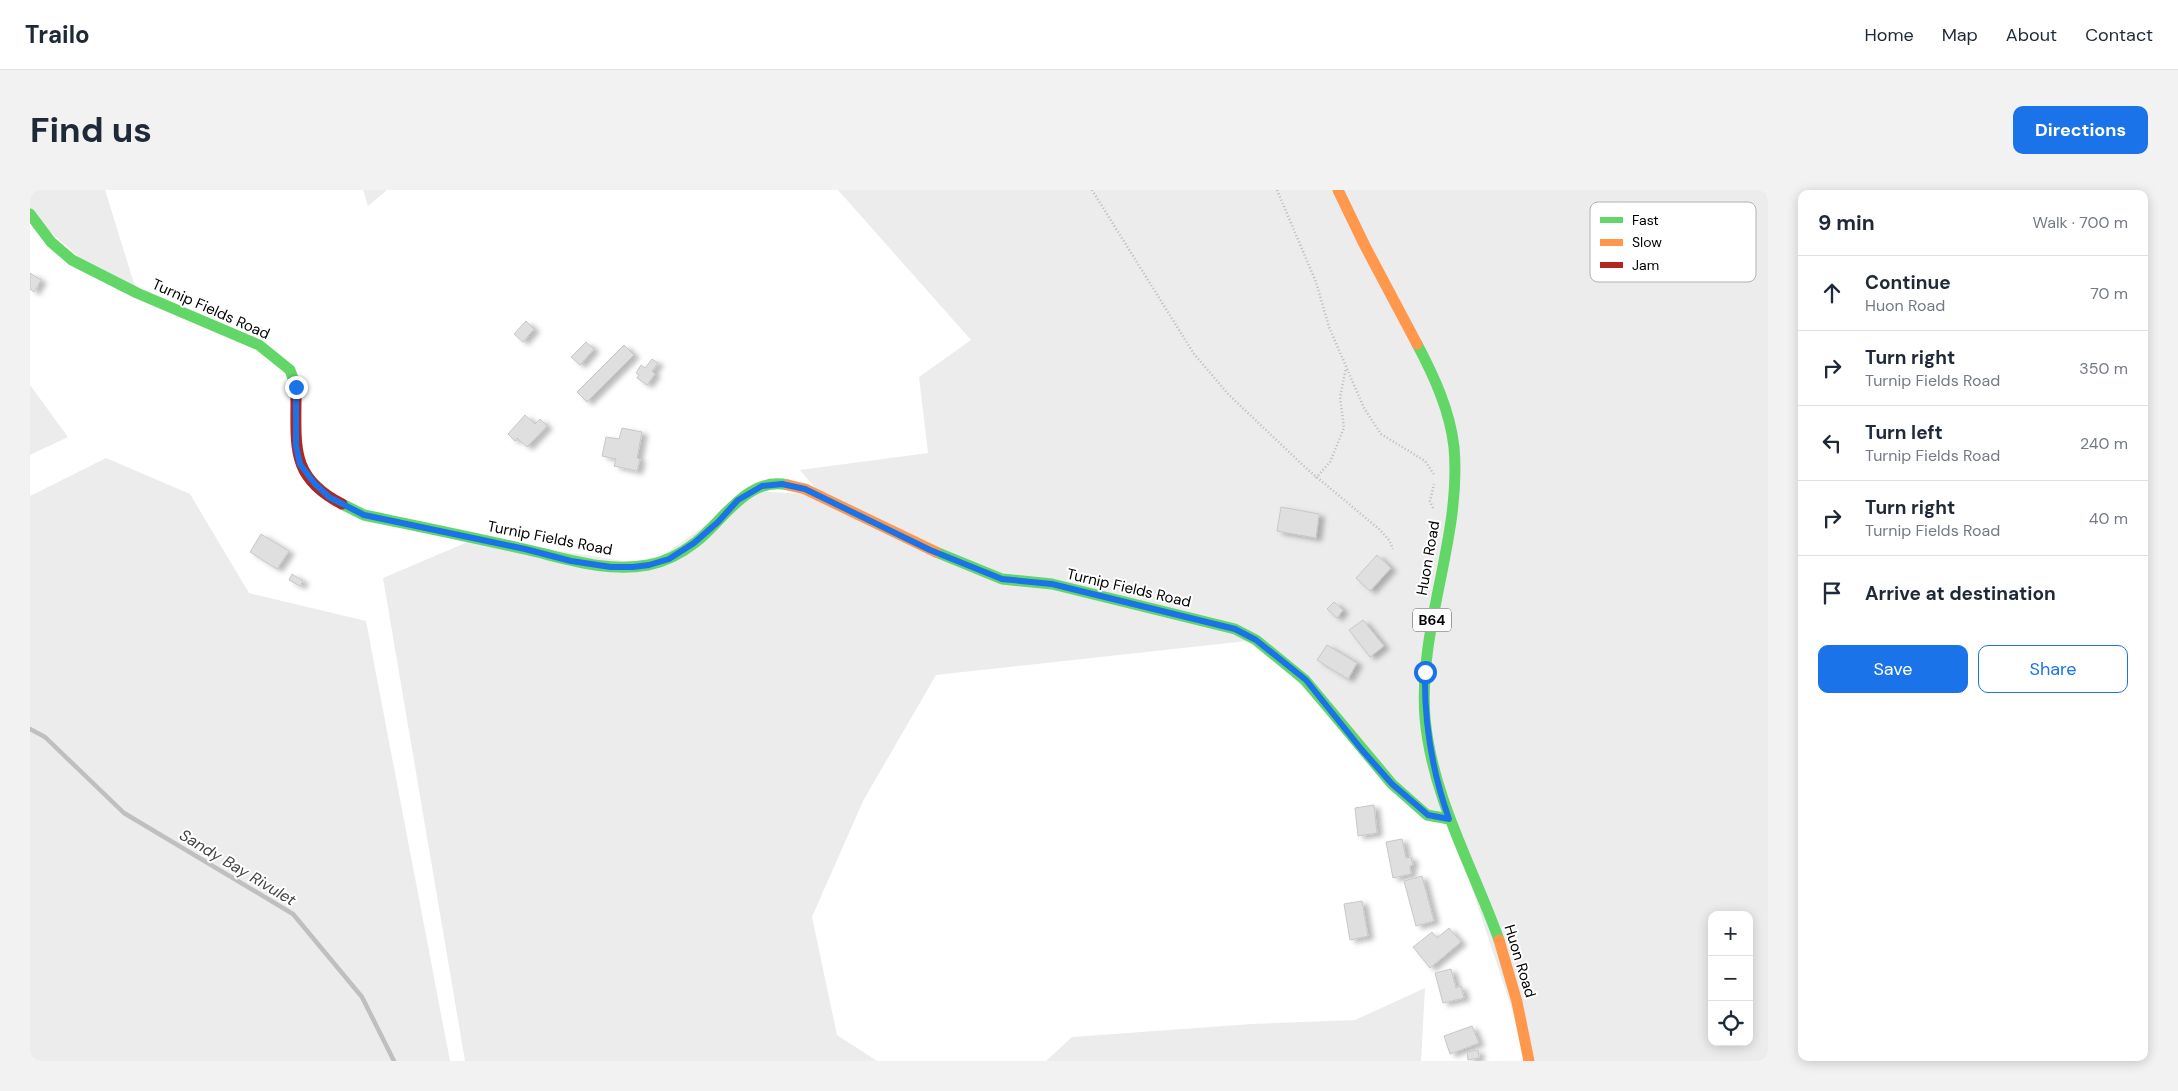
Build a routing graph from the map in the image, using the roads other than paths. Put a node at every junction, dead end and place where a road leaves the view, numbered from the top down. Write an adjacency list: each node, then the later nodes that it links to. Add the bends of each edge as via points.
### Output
1 (1338, 190): 3 (street, Huon Road / B64, via 1429,367 1450,422 1455,485 1430,629 1424,695 1432,760)
2 (30, 214): 3 (street, Turnip Fields Road, via 51,242 72,260 137,293 259,345 281,361 290,370 296,387 296,446 300,464 329,497 364,515 571,561 633,567 669,559 694,543 738,500 762,486 782,484 805,489 930,550 1002,579 1052,584 1235,629 1256,640 1306,680 1392,784 1428,815)
3 (1449, 819): 4 (street, Huon Road / B64, via 1503,953 1519,1008)
4 (1529, 1061)

